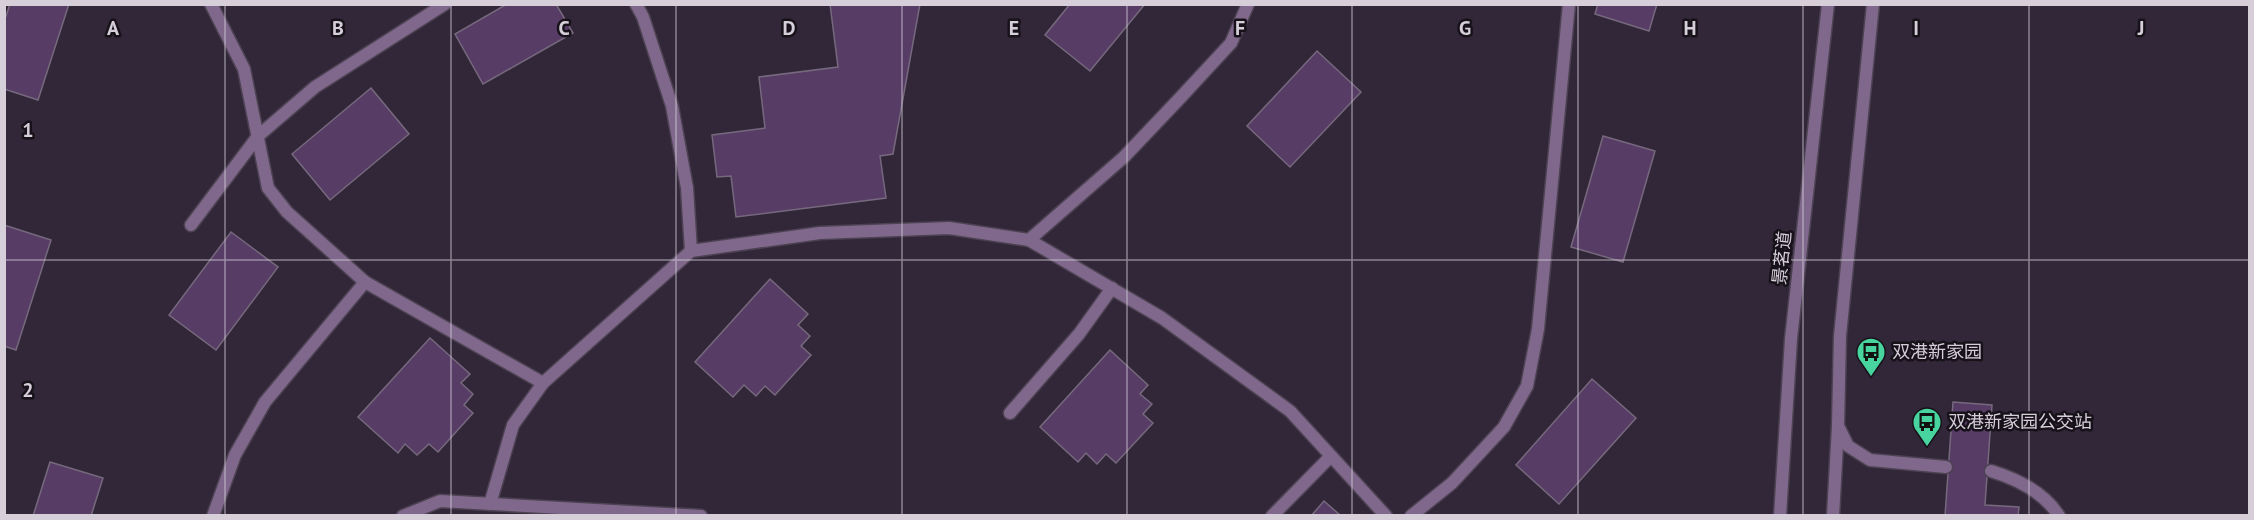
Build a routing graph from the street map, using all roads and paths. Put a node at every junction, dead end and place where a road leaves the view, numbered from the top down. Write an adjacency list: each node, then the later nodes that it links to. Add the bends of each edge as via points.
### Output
1 (211, 4): 8 (street, via 244,69)
2 (446, 4): 8 (street, via 315,87)
3 (636, 4): 11 (street, via 672,106 687,188)
4 (1248, 4): 10 (street, via 1231,43 1182,97 1124,156)
5 (1569, 4): 26 (street, via 1538,328 1527,386 1504,427 1452,483)
6 (1828, 4): 27 (street, 景茗道, via 1791,339)
7 (1874, 4): 16 (street, via 1840,336)
8 (258, 136): 9 (street); 12 (street, via 268,188 287,212)
9 (191, 225)
10 (1029, 240): 11 (street, via 949,228 819,233); 13 (street)
11 (691, 251): 14 (street)
12 (365, 282): 14 (street); 21 (street, via 265,402 235,455)
13 (1112, 288): 15 (street, via 1079,334); 17 (street, via 1162,318 1290,411)
14 (543, 383): 20 (street, via 513,425)
15 (1010, 413)
16 (1838, 426): 18 (street, via 1848,446 1870,460); 28 (street)
17 (1331, 456): 24 (street); 25 (street)
18 (1946, 467)
19 (1991, 471): 29 (street, via 2021,483 2049,503)
20 (490, 504): 22 (street, via 440,501); 23 (street)
21 (213, 516)
22 (403, 516)
23 (701, 516)
24 (1272, 516)
25 (1386, 516)
26 (1411, 516)
27 (1780, 516)
28 (1833, 516)
29 (2059, 516)

